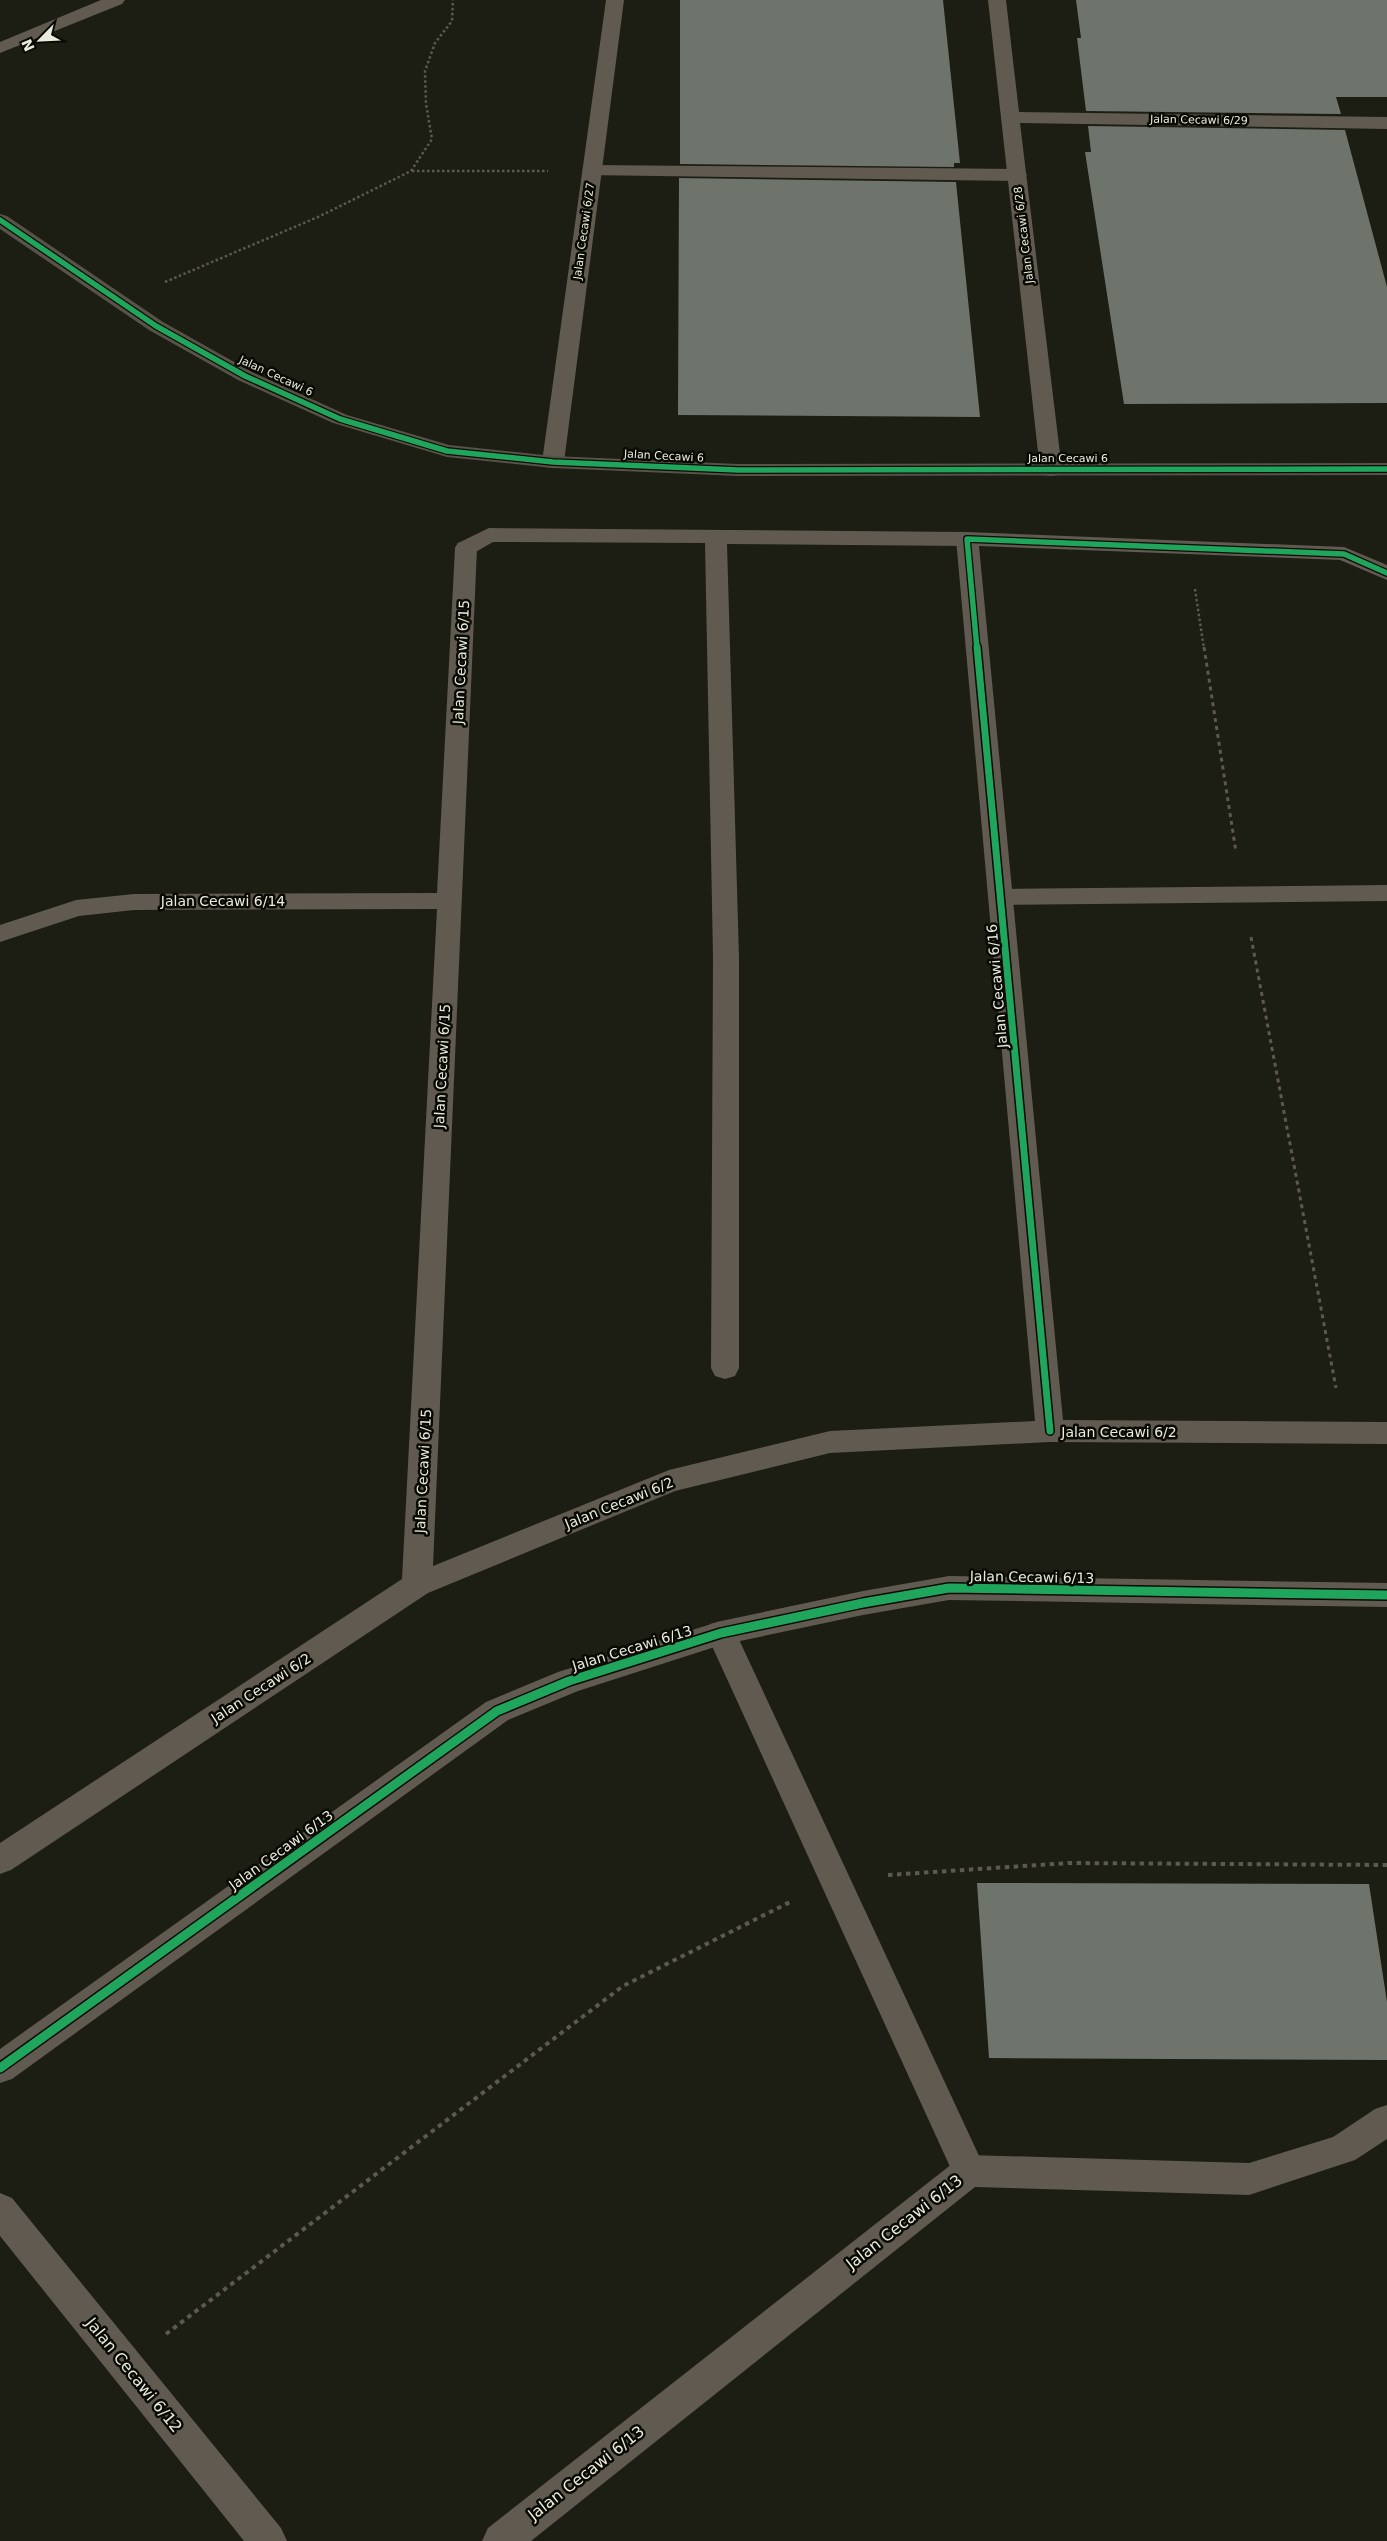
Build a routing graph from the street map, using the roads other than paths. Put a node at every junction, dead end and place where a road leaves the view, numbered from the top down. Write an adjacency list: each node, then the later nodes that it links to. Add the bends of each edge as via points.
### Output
1 (116, 0): 4 (street)
2 (615, 0): 7 (street, Jalan Cecawi 6/27)
3 (998, 0): 5 (street, Jalan Cecawi 6/28)
4 (0, 48)
5 (1011, 117): 6 (street, Jalan Cecawi 6/29); 8 (street, Jalan Cecawi 6/28)
6 (1387, 123)
7 (592, 171): 8 (street); 10 (street, Jalan Cecawi 6/27)
8 (1017, 175): 13 (street, Jalan Cecawi 6/28)
9 (0, 220): 10 (street, Jalan Cecawi 6, via 156,326 245,376 340,419 447,451)
10 (553, 462): 13 (street, Jalan Cecawi 6, via 738,470)
11 (1313, 469): 12 (street, Jalan Cecawi 6); 13 (street, Jalan Cecawi 6); 14 (street)
12 (1387, 469)
13 (1051, 470)
14 (1387, 479)
15 (716, 537): 16 (street); 20 (street, Jalan Cecawi 6/15, via 489,535 466,548); 22 (street, via 726,957)
16 (967, 539): 17 (street, via 1344,554); 19 (street, Jalan Cecawi 6/16)
17 (1387, 573)
18 (1387, 892): 19 (street)
19 (1001, 896): 23 (street, Jalan Cecawi 6/16)
20 (450, 901): 21 (street, Jalan Cecawi 6/14, via 134,902 76,908); 25 (street, Jalan Cecawi 6/15)
21 (0, 934)
22 (725, 1368)
23 (1050, 1431): 24 (street, Jalan Cecawi 6/2); 25 (street, Jalan Cecawi 6/2, via 830,1442 669,1481)
24 (1387, 1433)
25 (417, 1585): 28 (street, Jalan Cecawi 6/2)
26 (1387, 1595): 27 (street, Jalan Cecawi 6/13, via 949,1588)
27 (721, 1633): 29 (street, Jalan Cecawi 6/13, via 569,1680 496,1711); 31 (street)
28 (0, 1860)
29 (0, 2068)
30 (1387, 2120): 31 (street, Jalan Cecawi 6/13, via 1343,2149 1249,2178)
31 (969, 2171): 34 (street, Jalan Cecawi 6/13)
32 (0, 2209): 33 (street, Jalan Cecawi 6/12)
33 (268, 2541)
34 (500, 2541)

